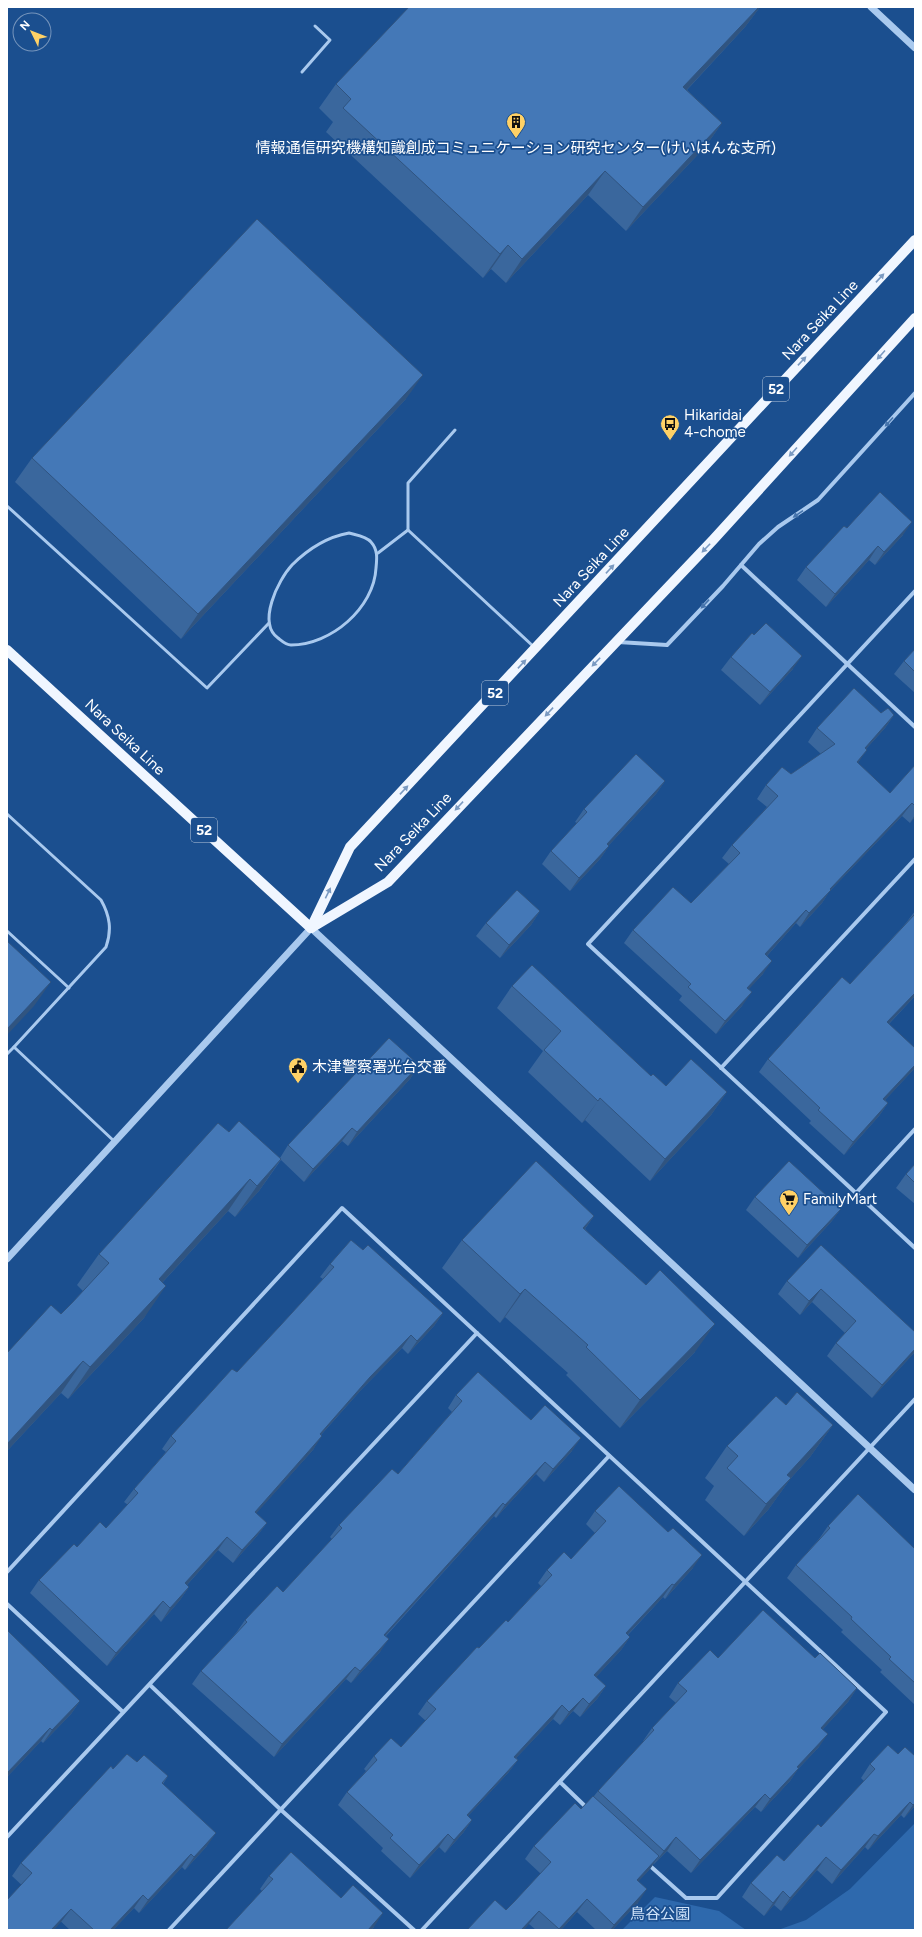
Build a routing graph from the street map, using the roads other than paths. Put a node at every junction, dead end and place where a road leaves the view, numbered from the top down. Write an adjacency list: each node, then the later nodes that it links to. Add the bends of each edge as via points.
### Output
1 (871, 7): 3 (street)
2 (315, 26): 4 (lane, via 330,40)
3 (915, 48)
4 (302, 72)
5 (915, 240): 16 (main road, Nara Seika Line / 52, one-way to 5)
6 (915, 318): 15 (main road, Nara Seika Line, one-way to 15, via 713,540)
7 (915, 393): 12 (street, one-way to 12, via 818,500 778,527)
8 (456, 430): 10 (lane, via 408,483)
9 (7, 506): 14 (lane, via 207,688)
10 (408, 530): 11 (lane); 16 (lane)
11 (378, 552): 14 (lane, via 371,541 349,533 333,536 314,546 291,565 277,588 269,610); 14 (lane, via 376,580 362,607 342,626 323,639 301,645 287,645 276,637)
12 (741, 565): 15 (street, one-way to 15, via 667,645); 18 (street)
13 (915, 591): 18 (street)
14 (269, 623)
15 (615, 642): 22 (main road, Nara Seika Line, one-way to 22, via 388,882)
16 (536, 648): 22 (main road, Nara Seika Line / 52, one-way to 16, via 350,847)
17 (7, 650): 22 (main road, Nara Seika Line / 52)
18 (847, 664): 19 (street); 27 (street, via 588,944)
19 (915, 727)
20 (7, 814): 24 (lane, via 101,900 107,913 111,935 106,947)
21 (915, 859): 27 (street)
22 (311, 928): 29 (street); 35 (street)
23 (7, 931): 24 (lane)
24 (69, 988): 25 (lane)
25 (14, 1047): 26 (lane); 29 (lane)
26 (7, 1054)
27 (721, 1068): 30 (street)
28 (915, 1129): 30 (street)
29 (115, 1142): 32 (street)
30 (856, 1193): 31 (street)
31 (915, 1248)
32 (7, 1259)
33 (477, 1333): 36 (street); 38 (street, via 342,1208); 41 (street)
34 (915, 1399): 35 (street)
35 (870, 1448): 37 (street); 39 (street)
36 (609, 1456): 39 (street); 44 (street)
37 (915, 1490)
38 (7, 1572)
39 (746, 1582): 43 (street); 47 (street, via 886,1712 718,1898 686,1898)
40 (7, 1604): 42 (street)
41 (150, 1685): 42 (street); 44 (street)
42 (124, 1712): 46 (street)
43 (560, 1782): 45 (street); 50 (street)
44 (280, 1809): 48 (street); 49 (street)
45 (594, 1814)
46 (7, 1837)
47 (646, 1861)
48 (169, 1930)
49 (414, 1930)
50 (422, 1930)

